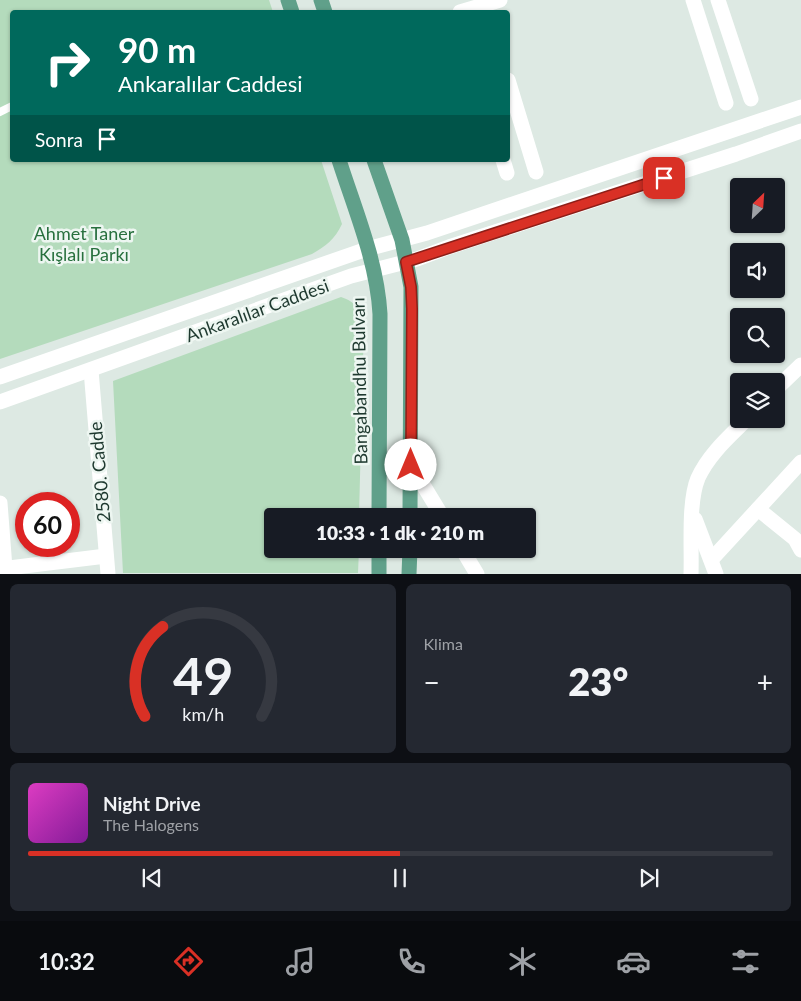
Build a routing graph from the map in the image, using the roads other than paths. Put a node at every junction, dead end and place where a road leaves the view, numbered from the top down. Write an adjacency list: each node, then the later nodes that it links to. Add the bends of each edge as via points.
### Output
1 (500, 0): 4 (main road)
2 (693, 0): 7 (main road)
3 (718, 0): 6 (main road)
4 (486, 9)
5 (510, 87): 12 (main road)
6 (751, 99)
7 (726, 103)
8 (801, 107): 13 (main road, Ankaralılar Caddesi)
9 (801, 131): 15 (main road, Ankaralılar Caddesi)
10 (340, 162): 14 (main road, Bangabandhu Bulvarı)
11 (375, 162): 13 (main road)
12 (536, 172)
13 (402, 240): 14 (main road, Ankaralılar Caddesi); 15 (main road)
14 (367, 248): 16 (main road, Bangabandhu Bulvarı); 17 (main road, Ankaralılar Caddesi)
15 (406, 262): 16 (main road, Ankaralılar Caddesi); 25 (main road, via 412,309)
16 (373, 270): 19 (main road, Ankaralılar Caddesi); 27 (main road, Bangabandhu Bulvarı, via 380,314)
17 (81, 350): 19 (main road); 20 (main road, Ankaralılar Caddesi)
18 (801, 365): 21 (main road)
19 (91, 370): 22 (main road, Ankaralılar Caddesi); 33 (main road, 2580. Cadde)
20 (0, 377)
21 (785, 380)
22 (0, 402)
23 (738, 428): 31 (main road, via 703,470 694,490)
24 (801, 462): 30 (main road)
25 (411, 465): 28 (main road); 29 (main road)
26 (0, 503): 38 (main road)
27 (379, 508)
28 (410, 508)
29 (437, 508)
30 (758, 509): 32 (main road); 37 (main road)
31 (692, 513): 37 (main road); 43 (main road)
32 (801, 550)
33 (106, 556): 38 (main road); 39 (main road, 2580. Cadde)
34 (379, 558): 40 (main road)
35 (410, 558): 41 (main road)
36 (467, 558): 42 (main road)
37 (714, 567)
38 (3, 569)
39 (108, 574)
40 (379, 574)
41 (409, 574)
42 (477, 574)
43 (691, 574)

